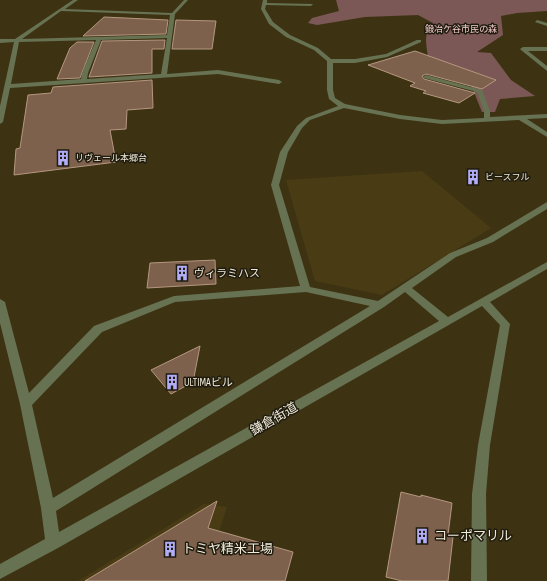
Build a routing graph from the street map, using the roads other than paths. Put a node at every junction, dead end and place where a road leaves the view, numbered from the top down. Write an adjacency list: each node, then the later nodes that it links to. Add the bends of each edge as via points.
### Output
1 (76, 0): 5 (street)
2 (186, 0): 6 (street)
3 (264, 2): 4 (street); 15 (street, via 263,9 271,23 288,36 316,49)
4 (311, 5)
5 (61, 10): 6 (street); 11 (street)
6 (173, 14): 9 (street)
7 (537, 21): 8 (street)
8 (547, 25)
9 (171, 36): 10 (street); 17 (street)
10 (99, 38): 11 (street); 19 (street)
11 (17, 40): 12 (street); 21 (street)
12 (0, 41)
13 (419, 41): 15 (street, via 387,55 356,61)
14 (547, 49): 16 (street, via 523,49)
15 (330, 61): 22 (street, via 332,99)
16 (547, 69)
17 (164, 76): 19 (street); 20 (street, via 218,72)
18 (426, 77): 25 (street, via 480,91)
19 (84, 80): 21 (street)
20 (279, 82)
21 (8, 86): 26 (street)
22 (342, 106): 25 (street, via 442,122); 31 (street, via 308,119 299,127 284,152 275,185)
23 (547, 116): 24 (street)
24 (521, 118): 25 (street); 27 (street)
25 (487, 119)
26 (0, 122)
27 (547, 135)
28 (547, 205): 30 (street, via 490,240 453,255)
29 (547, 265): 32 (street, 鎌倉街道)
30 (406, 288): 34 (street); 35 (street, via 436,315)
31 (306, 289): 34 (street); 36 (street, via 174,299 98,329)
32 (483, 301): 35 (street, 鎌倉街道); 40 (street, via 505,324 478,494)
33 (0, 302): 36 (street)
34 (380, 305): 37 (street)
35 (447, 321): 38 (street, 鎌倉街道)
36 (26, 404): 37 (street)
37 (48, 508): 38 (street)
38 (53, 543): 39 (street, 鎌倉街道)
39 (0, 572)
40 (480, 581)

